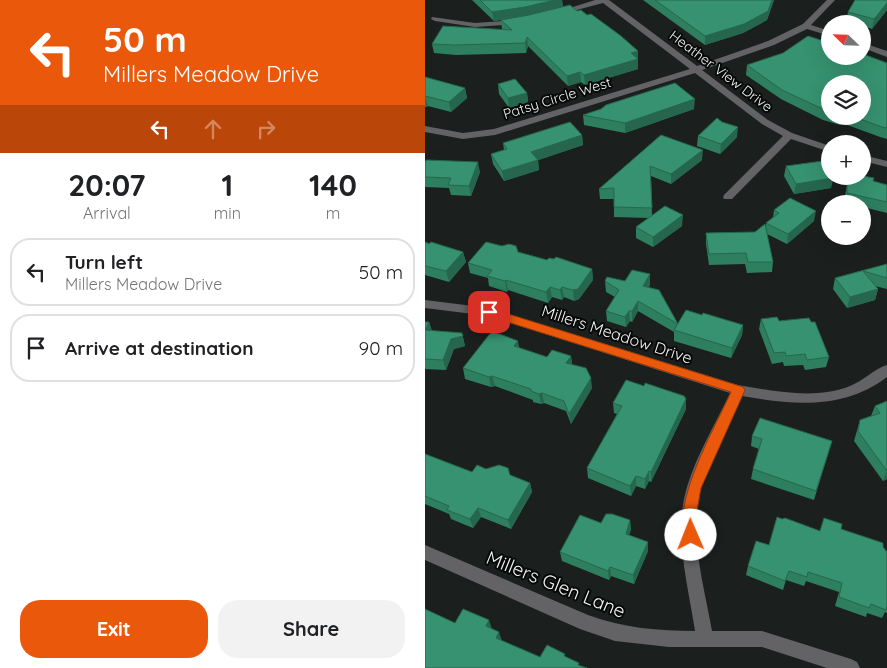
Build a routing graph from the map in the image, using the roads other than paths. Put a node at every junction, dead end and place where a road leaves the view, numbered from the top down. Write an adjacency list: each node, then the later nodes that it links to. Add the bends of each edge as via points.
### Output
1 (604, 0): 3 (street); 10 (street, Heather View Drive)
2 (831, 0): 6 (street)
3 (549, 15)
4 (435, 19): 5 (street, via 492,25)
5 (528, 20)
6 (806, 26): 7 (street); 10 (street, Patsy Circle West, via 771,43)
7 (821, 31)
8 (871, 48): 9 (street)
9 (887, 54)
10 (695, 70): 11 (street, Patsy Circle West, via 495,132 463,136); 12 (street, Heather View Drive, via 745,108)
11 (425, 129)
12 (789, 135): 13 (street, Heather View Drive); 16 (street)
13 (821, 146)
14 (871, 160): 15 (street)
15 (887, 164)
16 (728, 197)
17 (425, 304): 19 (street, Millers Meadow Drive, via 489,312)
18 (887, 370): 19 (street, Millers Meadow Drive, via 859,389 818,399 795,399)
19 (739, 390): 21 (street, via 694,488 689,516)
20 (425, 552): 21 (street, Millers Glen Lane, via 615,633 649,638)
21 (705, 638): 22 (street, Millers Glen Lane, via 762,639)
22 (851, 668)

